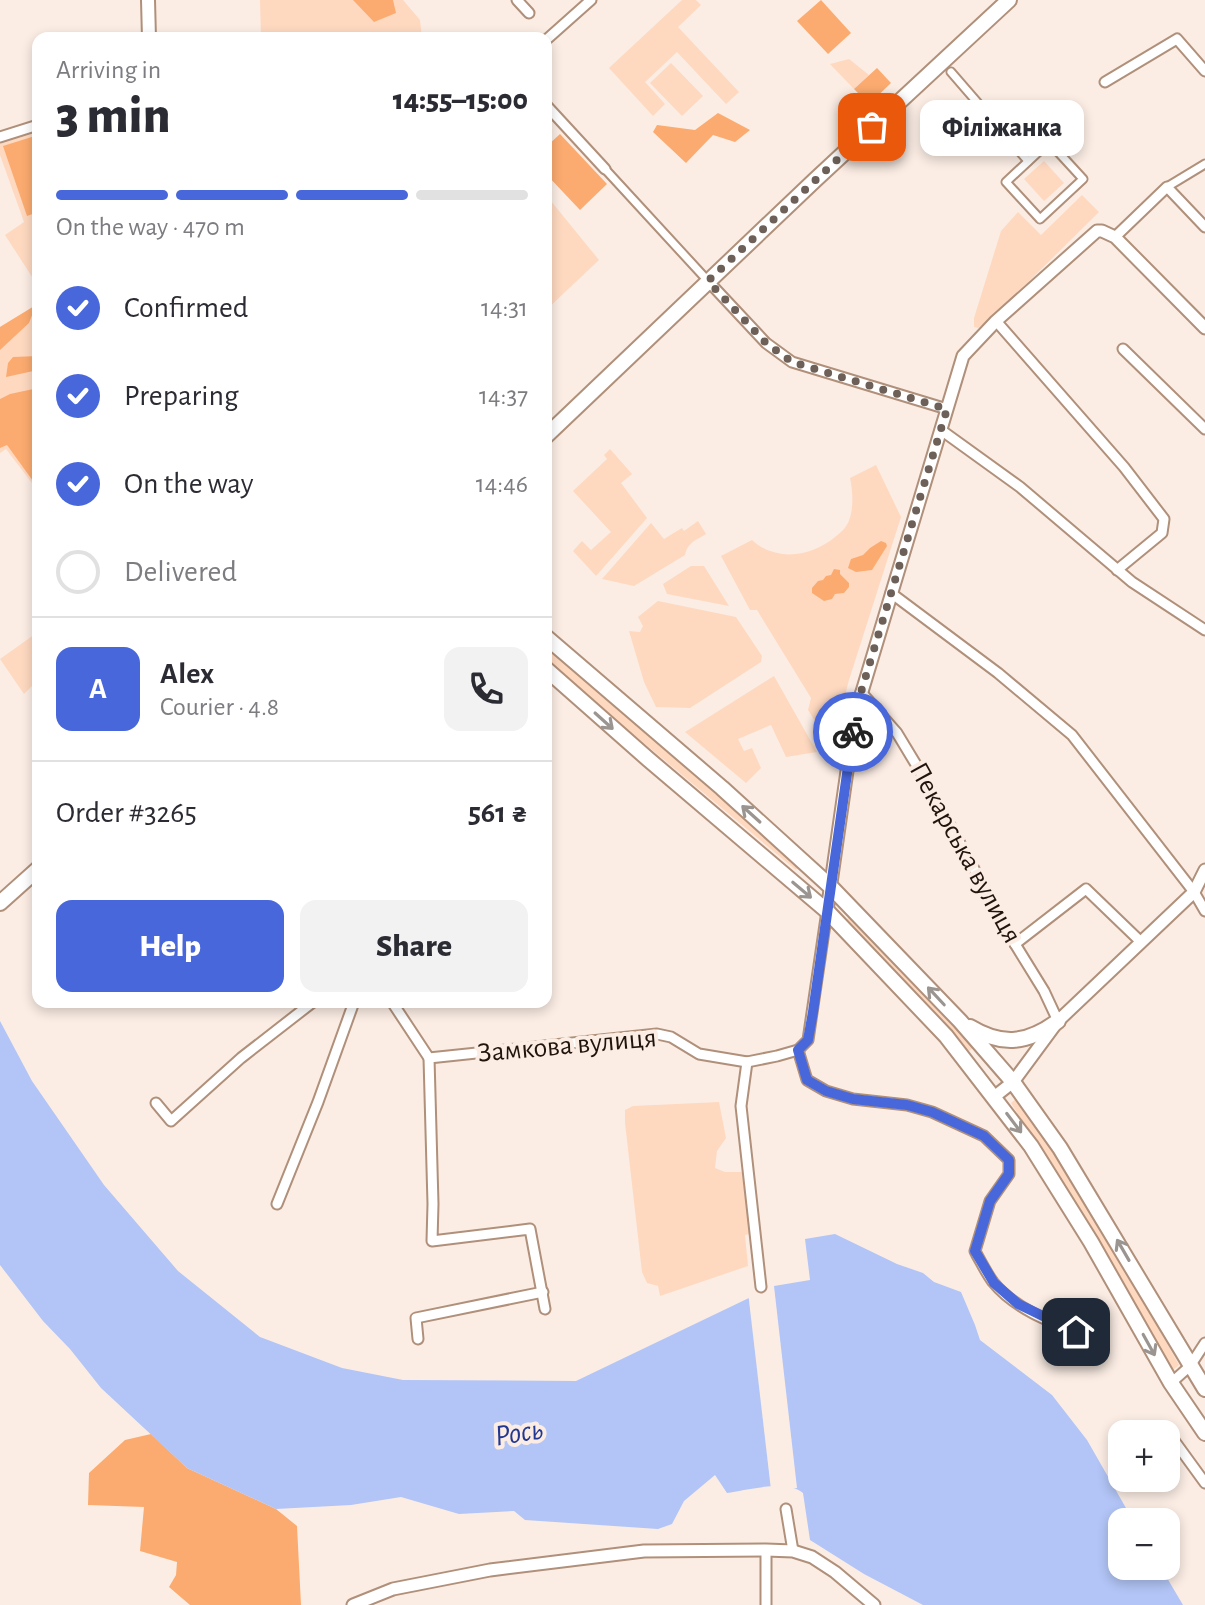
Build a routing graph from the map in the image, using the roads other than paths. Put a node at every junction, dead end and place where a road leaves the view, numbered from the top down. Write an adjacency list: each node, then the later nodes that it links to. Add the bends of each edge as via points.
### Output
1 (148, 0): 6 (main road)
2 (517, 0): 5 (street)
3 (591, 0): 7 (street)
4 (1009, 0): 20 (main road)
5 (529, 13)
6 (149, 32)
7 (552, 35)
8 (1205, 71): 10 (street, via 1177,39)
9 (951, 72): 14 (street)
10 (1105, 82)
11 (552, 112): 16 (street)
12 (32, 127): 13 (street)
13 (0, 137)
14 (1028, 161): 14 (street, via 1049,142 1083,179 1040,219 1006,182)
15 (1205, 164): 17 (street)
16 (605, 169): 20 (street)
17 (1167, 187): 18 (street); 19 (street)
18 (1205, 227)
19 (1115, 237): 21 (street, via 1095,232); 22 (street)
20 (708, 281): 24 (street, via 766,343 792,362); 26 (main road)
21 (996, 321): 24 (street, via 963,356); 28 (street, via 1164,519 1162,533)
22 (1205, 328)
23 (1123, 349): 25 (street)
24 (947, 409): 27 (street)
25 (1205, 429)
26 (552, 430)
27 (941, 430): 28 (street, via 1020,487); 29 (street)
28 (1117, 570): 30 (street)
29 (891, 593): 33 (street); 37 (street, via 1072,735)
30 (1205, 630)
31 (552, 642): 36 (main road, one-way to 31)
32 (552, 674): 39 (main road, one-way to 39)
33 (861, 692): 36 (street); 42 (street, Пекарська вулиця, via 897,733)
34 (1205, 870): 37 (street)
35 (32, 874): 38 (main road)
36 (831, 887): 39 (street); 46 (main road, one-way to 36)
37 (1194, 892): 40 (street); 41 (street)
38 (0, 903)
39 (827, 911): 48 (street, via 808,1040); 52 (main road, via 946,1036)
40 (1205, 911)
41 (1141, 942): 42 (street, via 1086,889); 47 (street)
42 (1015, 944): 47 (street, Пекарська вулиця)
43 (305, 1008): 53 (street, via 171,1121)
44 (352, 1008): 54 (street)
45 (396, 1008): 49 (street)
46 (960, 1021): 47 (main road, via 997,1039 1015,1040 1031,1038); 51 (main road)
47 (1058, 1021): 51 (street)
48 (798, 1050): 50 (street); 59 (street, via 807,1080 826,1091 932,1112 984,1136 1001,1152 1009,1160 1009,1174 990,1201 977,1255 994,1283 1018,1304)
49 (429, 1058): 50 (street, Замкова вулиця, via 657,1034 699,1054); 56 (street, via 432,1241 530,1229)
50 (747, 1062): 55 (street, via 741,1106)
51 (1013, 1082): 52 (street); 61 (main road, one-way to 51, via 1060,1148)
52 (994, 1097): 62 (main road, one-way to 62, via 1091,1242)
53 (156, 1103)
54 (277, 1204)
55 (761, 1287)
56 (543, 1292): 57 (street); 58 (street, via 416,1318)
57 (545, 1309)
58 (418, 1339)
59 (1097, 1340)
60 (1205, 1343): 61 (street)
61 (1190, 1366): 62 (street); 63 (main road)
62 (1171, 1383): 64 (main road)
63 (1205, 1389)
64 (1205, 1433)
65 (1180, 1449): 66 (street)
66 (1205, 1483)
67 (786, 1509): 69 (street)
68 (766, 1550): 69 (street); 70 (street, via 644,1551 490,1570 393,1589); 71 (street)
69 (793, 1551): 72 (street, via 835,1572)
70 (353, 1605)
71 (766, 1605)
72 (874, 1605)

